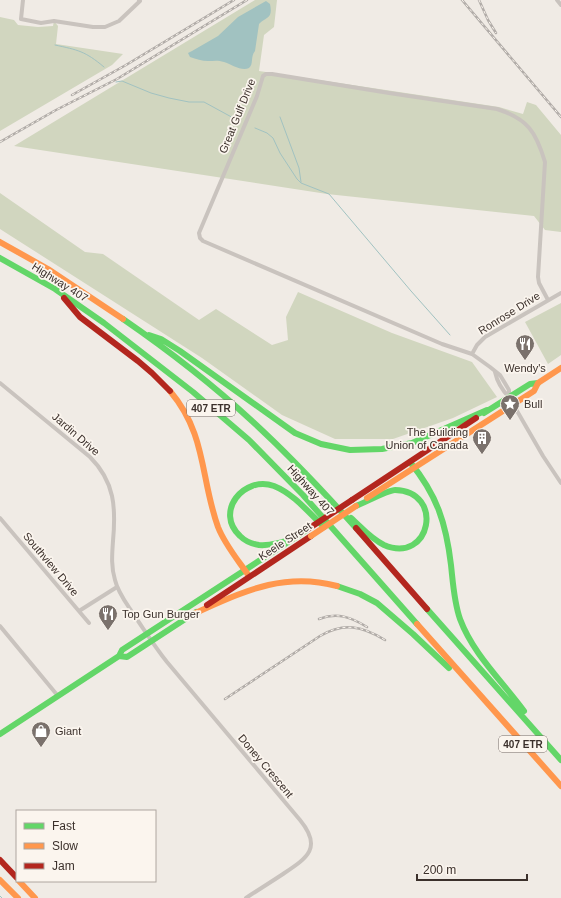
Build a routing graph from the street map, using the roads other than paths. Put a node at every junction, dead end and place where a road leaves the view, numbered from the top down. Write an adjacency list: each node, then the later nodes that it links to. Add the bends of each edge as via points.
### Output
1 (24, 0): 2 (street, via 21,19 93,27 105,27 119,21)
2 (139, 0)
3 (557, 0): 4 (street)
4 (561, 5)
5 (0, 242): 10 (main road, Highway 407 / 407 ETR, via 54,272)
6 (0, 258): 7 (main road, Highway 407 / 407 ETR)
7 (55, 289): 24 (main road, Highway 407 / 407 ETR, via 152,359 235,428 276,467); 25 (main road, via 79,316 138,361 175,396 195,433 218,526 223,538)
8 (561, 293): 9 (street, Ronrose Drive)
9 (548, 300): 11 (street, Ronrose Drive, via 485,337); 11 (street, Great Gulf Drive, via 538,283 545,162 540,146 522,119 497,108 272,74 263,76 199,233 200,238 442,344)
10 (143, 333): 17 (main road, via 161,339 295,433 321,444 350,450 382,449 412,443); 20 (main road, Highway 407 / 407 ETR, via 252,422)
11 (472, 354): 15 (street, Great Gulf Drive, via 495,372)
12 (561, 368): 14 (main road, Keele Street)
13 (0, 382): 27 (street, Jardin Drive, via 90,457 104,475 114,504 111,563)
14 (538, 383): 15 (main road, Keele Street, via 530,384); 16 (main road, Keele Street, via 534,391)
15 (509, 397): 16 (street, Great Gulf Drive); 17 (main road, Keele Street)
16 (513, 404): 18 (main road, Keele Street); 19 (street, Great Gulf Drive)
17 (487, 410): 18 (main road, Keele Street)
18 (412, 465): 21 (main road, Keele Street); 38 (main road, via 427,485 441,513 448,543 456,608 466,632 483,659)
19 (561, 484)
20 (328, 497): 21 (main road, via 385,545 405,549 416,544 424,534 428,522 427,511 422,501 411,492 394,490); 38 (main road, Highway 407 / 407 ETR)
21 (354, 503): 23 (main road, Keele Street, bridge); 26 (main road, Keele Street, bridge, via 311,536)
22 (0, 518): 28 (street, Southview Drive)
23 (295, 538): 24 (main road, via 267,545 247,542 238,535 232,525 232,503 250,486 268,484 276,487); 25 (main road, Keele Street)
24 (349, 547): 36 (main road, Highway 407 / 407 ETR)
25 (245, 570): 26 (main road); 32 (main road, Keele Street)
26 (249, 576): 29 (main road, Keele Street)
27 (117, 587): 28 (street); 32 (street, Jardin Drive)
28 (79, 611): 30 (street, Southview Drive)
29 (193, 614): 33 (main road, Keele Street); 36 (main road, via 266,585 292,581 322,582 345,588 372,600)
30 (89, 623)
31 (0, 626): 35 (street)
32 (147, 634): 33 (street, Doney Crescent); 34 (main road, Keele Street, via 122,650)
33 (152, 641): 34 (main road, Keele Street, via 126,657); 46 (street, Doney Crescent, via 172,669 310,833 310,848 304,858)
34 (119, 656): 35 (main road, Keele Street)
35 (58, 696): 37 (main road, Keele Street)
36 (486, 702): 39 (main road, Highway 407 / 407 ETR)
37 (0, 734)
38 (560, 758)
39 (561, 786)
40 (0, 860): 41 (main road)
41 (16, 877)
42 (0, 880): 44 (main road)
43 (20, 882): 45 (main road)
44 (18, 898)
45 (35, 898)
46 (246, 898)

